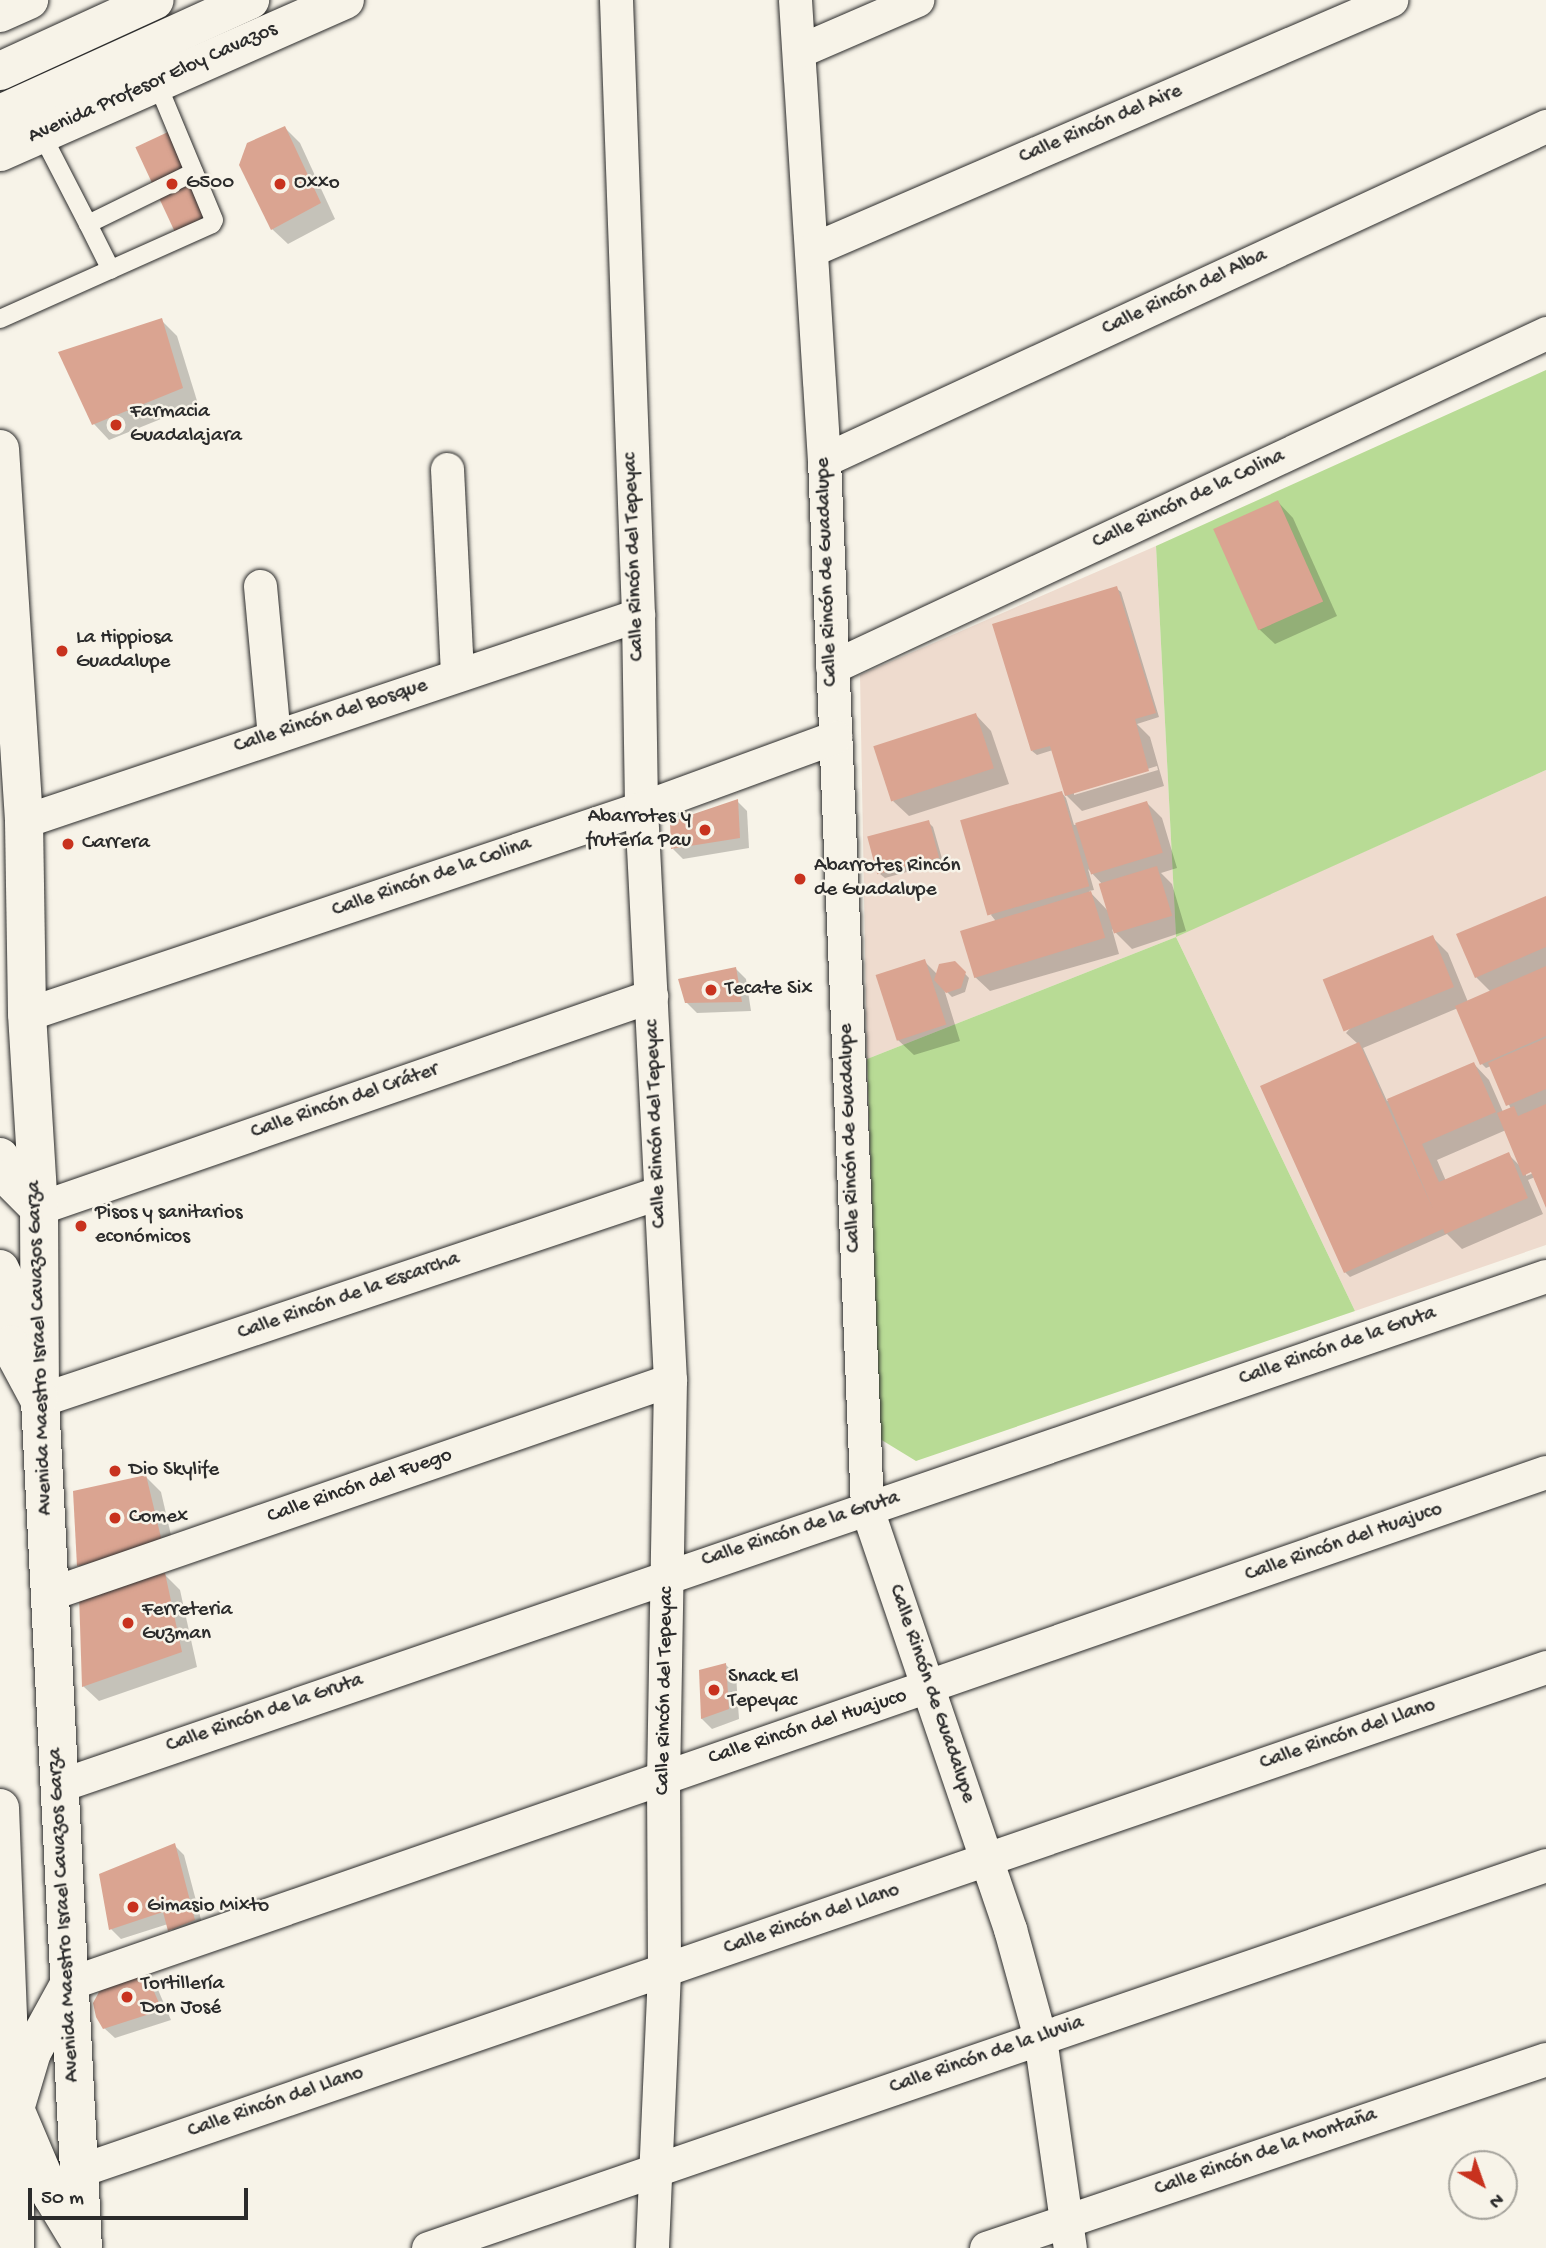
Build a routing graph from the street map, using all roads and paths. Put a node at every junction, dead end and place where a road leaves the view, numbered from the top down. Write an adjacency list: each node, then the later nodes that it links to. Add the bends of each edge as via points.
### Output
1 (29, 0): 10 (main road)
2 (155, 0): 13 (main road)
3 (250, 0): 15 (main road, Avenida Profesor Eloy Cavazos)
4 (259, 0): 11 (main road)
5 (345, 0): 11 (main road, Avenida Profesor Eloy Cavazos)
6 (616, 0): 29 (street, Calle Rincón del Tepeyac)
7 (795, 0): 12 (street, Calle Rincón de Guadalupe)
8 (917, 0): 12 (street)
9 (1391, 0): 21 (street, Calle Rincón del Aire)
10 (0, 13)
11 (241, 45): 14 (main road, Avenida Profesor Eloy Cavazos)
12 (799, 51): 21 (street, Calle Rincón de Guadalupe)
13 (0, 71)
14 (157, 83): 17 (main road, Avenida Profesor Eloy Cavazos); 19 (lane)
15 (0, 114)
16 (1546, 126): 26 (street, Calle Rincón del Alba)
17 (41, 133): 18 (main road, Avenida Profesor Eloy Cavazos); 20 (lane)
18 (0, 152)
19 (194, 172): 20 (lane); 22 (lane, via 212,224)
20 (88, 224): 22 (lane)
21 (811, 250): 26 (street, Calle Rincón de Guadalupe)
22 (111, 270): 23 (lane)
23 (0, 319)
24 (1546, 333): 30 (street, Calle Rincón de la Colina)
25 (0, 449): 35 (main road, Avenida Maestro Israel Cavazos Garza)
26 (824, 460): 30 (street, Calle Rincón de Guadalupe)
27 (447, 469): 31 (street)
28 (260, 586): 32 (street)
29 (638, 615): 31 (street, Calle Rincón del Bosque); 34 (street, Calle Rincón del Tepeyac)
30 (832, 667): 33 (street, Calle Rincón de Guadalupe)
31 (457, 675): 32 (street, Calle Rincón del Bosque)
32 (274, 736): 35 (street, Calle Rincón del Bosque)
33 (835, 737): 34 (street, Calle Rincón de la Colina); 46 (street, Calle Rincón de Guadalupe)
34 (641, 808): 36 (street, Calle Rincón del Tepeyac); 37 (street, Calle Rincón de la Colina)
35 (24, 821): 37 (main road, Avenida Maestro Israel Cavazos Garza)
36 (652, 996): 39 (street, Calle Rincón del Tepeyac); 40 (street, Calle Rincón del Cráter)
37 (27, 1014): 40 (main road, Avenida Maestro Israel Cavazos Garza)
38 (0, 1157): 40 (main road, via 9,1178)
39 (658, 1193): 43 (street, Calle Rincón del Tepeyac); 44 (street, Calle Rincón de la Escarcha)
40 (39, 1208): 44 (main road, Avenida Maestro Israel Cavazos Garza)
41 (0, 1269): 44 (main road, via 6,1282 10,1345)
42 (1546, 1276): 46 (street, Calle Rincón de la Gruta)
43 (670, 1380): 47 (street, Calle Rincón del Tepeyac); 48 (street, Calle Rincón del Fuego)
44 (40, 1400): 48 (main road, Avenida Maestro Israel Cavazos Garza)
45 (1546, 1472): 50 (street, Calle Rincón del Huajuco)
46 (867, 1509): 47 (street, Calle Rincón de la Gruta); 50 (street, Calle Rincón de Guadalupe)
47 (668, 1574): 51 (street, Calle Rincón del Tepeyac); 52 (street, Calle Rincón de la Gruta)
48 (49, 1594): 52 (main road, Avenida Maestro Israel Cavazos Garza)
49 (1546, 1667): 54 (street, Calle Rincón del Llano)
50 (928, 1688): 51 (street, Calle Rincón del Huajuco); 54 (street, Calle Rincón de Guadalupe)
51 (663, 1777): 57 (street, Calle Rincón del Tepeyac); 58 (street, Calle Rincón del Huajuco)
52 (58, 1786): 58 (main road, Avenida Maestro Israel Cavazos Garza)
53 (0, 1808): 56 (main road)
54 (988, 1860): 57 (street, Calle Rincón del Llano); 59 (street, Calle Rincón de Guadalupe)
55 (1546, 1865): 59 (street, Calle Rincón de la Lluvia)
56 (1, 1874): 61 (main road, via 8,2020)
57 (664, 1972): 62 (street, Calle Rincón del Llano); 63 (street, Calle Rincón del Tepeyac)
58 (70, 1983): 61 (main road); 62 (main road, Avenida Maestro Israel Cavazos Garza)
59 (1040, 2038): 63 (street, Calle Rincón de la Lluvia); 64 (street, Calle Rincón de Guadalupe)
60 (1546, 2059): 64 (street, Calle Rincón de la Montaña)
61 (5, 2108): 65 (main road); 66 (main road)
62 (78, 2171): 65 (main road, Avenida Maestro Israel Cavazos Garza)
63 (655, 2172): 67 (street, Calle Rincón de la Lluvia); 68 (street, Calle Rincón del Tepeyac)
64 (1069, 2234): 69 (street, Calle Rincón de la Montaña)
65 (83, 2247)
66 (15, 2248)
67 (428, 2248)
68 (652, 2248)
69 (986, 2248)

